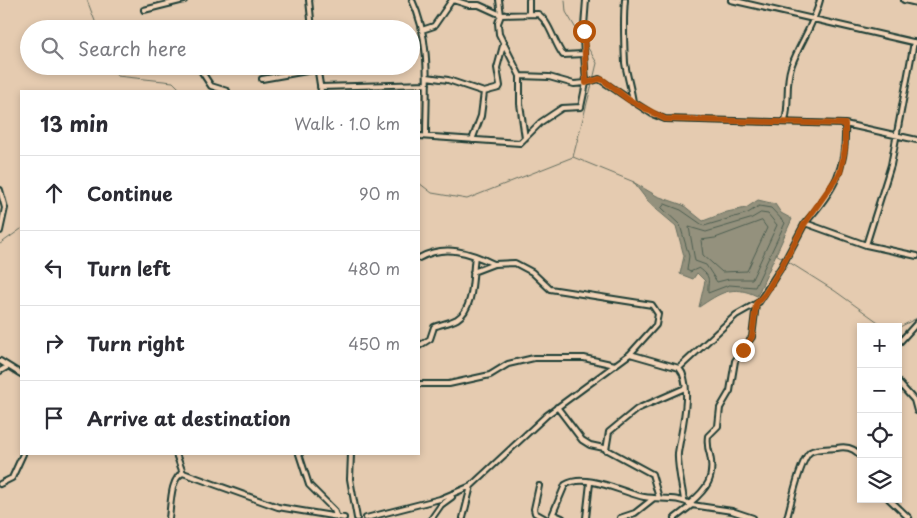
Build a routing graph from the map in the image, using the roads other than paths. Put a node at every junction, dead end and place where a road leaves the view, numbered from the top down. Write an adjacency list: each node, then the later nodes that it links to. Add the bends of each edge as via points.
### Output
1 (184, 0): 13 (street)
2 (308, 0): 17 (street)
3 (412, 0): 18 (street)
4 (453, 0): 15 (street); 20 (street, via 434,26)
5 (499, 0): 15 (street)
6 (529, 0): 14 (street)
7 (586, 0): 23 (street)
8 (625, 0): 35 (street, via 626,63)
9 (731, 0): 16 (street)
10 (820, 0): 16 (street)
11 (904, 0): 12 (street)
12 (917, 4)
13 (144, 10)
14 (529, 13): 15 (street); 23 (street, via 542,17 564,55)
15 (501, 14): 21 (street, via 499,34)
16 (816, 18): 22 (street); 36 (street, via 788,77 789,101)
17 (311, 20)
18 (419, 20)
19 (420, 24): 20 (street)
20 (422, 30): 28 (street)
21 (504, 42): 27 (street); 34 (street, via 497,68 500,87)
22 (915, 43): 38 (street)
23 (584, 54): 30 (street)
24 (204, 75): 33 (street, via 211,86)
25 (282, 75): 29 (street)
26 (319, 75): 32 (street)
27 (520, 76): 30 (street); 41 (street)
28 (427, 77): 31 (street); 34 (street)
29 (262, 79)
30 (586, 83): 35 (street, via 603,80); 41 (street, via 581,107 562,108)
31 (426, 84): 32 (street); 40 (street)
32 (320, 89)
33 (224, 90)
34 (484, 92): 42 (street, via 481,116)
35 (633, 102): 36 (street, via 665,119)
36 (785, 121): 37 (street)
37 (845, 124): 38 (street); 45 (street, via 845,149 840,173)
38 (895, 135): 43 (street); 47 (street, via 891,165)
39 (420, 136): 40 (street)
40 (426, 136): 42 (street)
41 (525, 138): 42 (street, via 517,143)
42 (472, 140)
43 (917, 140)
44 (0, 190): 46 (street, via 5,214)
45 (805, 223): 47 (street); 53 (street, via 778,273)
46 (0, 231)
47 (866, 244): 49 (street)
48 (475, 256): 50 (street, via 438,250); 51 (street); 52 (street)
49 (917, 256)
50 (420, 258)
51 (494, 264): 52 (street); 57 (street, via 523,266 550,288 652,305 658,314 656,325)
52 (473, 272): 56 (street, via 470,300 465,312 457,319 434,327 430,339)
53 (756, 304): 61 (street, via 736,315); 84 (street, via 752,337 736,361 730,391 720,408 718,426 708,434 711,479)
54 (917, 323): 55 (street)
55 (902, 340)
56 (420, 345)
57 (630, 354): 59 (street); 61 (street)
58 (0, 361): 60 (street)
59 (616, 365): 64 (street, via 584,358 534,358 508,364 490,375 449,384); 67 (street)
60 (7, 367): 62 (street); 63 (street)
61 (679, 368): 66 (street)
62 (0, 371)
63 (20, 374)
64 (420, 384)
65 (902, 386): 68 (street, via 914,400)
66 (685, 388): 69 (street, via 638,409 609,432); 82 (street, via 684,424 678,453)
67 (557, 407): 69 (street, via 578,437); 78 (street)
68 (917, 411)
69 (606, 450): 81 (street, via 652,474)
70 (857, 453): 100 (street, via 844,447 809,453)
71 (23, 455): 77 (street, via 12,478)
72 (176, 455): 75 (street)
73 (299, 455): 86 (street, via 309,485)
74 (350, 455): 89 (street, via 350,479)
75 (183, 473): 86 (street, via 278,507); 87 (street, via 175,482)
76 (590, 483): 81 (street, via 606,484); 85 (street, via 566,485); 95 (street)
77 (0, 484)
78 (471, 486): 80 (street); 92 (street)
79 (539, 486): 93 (street, via 534,509)
80 (462, 490): 90 (street); 91 (street, via 441,505)
81 (657, 498): 82 (street); 96 (street, via 635,513)
82 (684, 500): 84 (street)
83 (894, 503): 101 (street)
84 (691, 504): 97 (street); 98 (street, via 732,511)
85 (552, 516): 94 (street)
86 (337, 517): 88 (street)
87 (169, 518)
88 (344, 518)
89 (358, 518)
90 (366, 518)
91 (432, 518)
92 (463, 518)
93 (544, 518)
94 (562, 518)
95 (586, 518)
96 (620, 518)
97 (675, 518)
98 (748, 518): 99 (street)
99 (753, 518)
100 (787, 518)
101 (909, 518)

